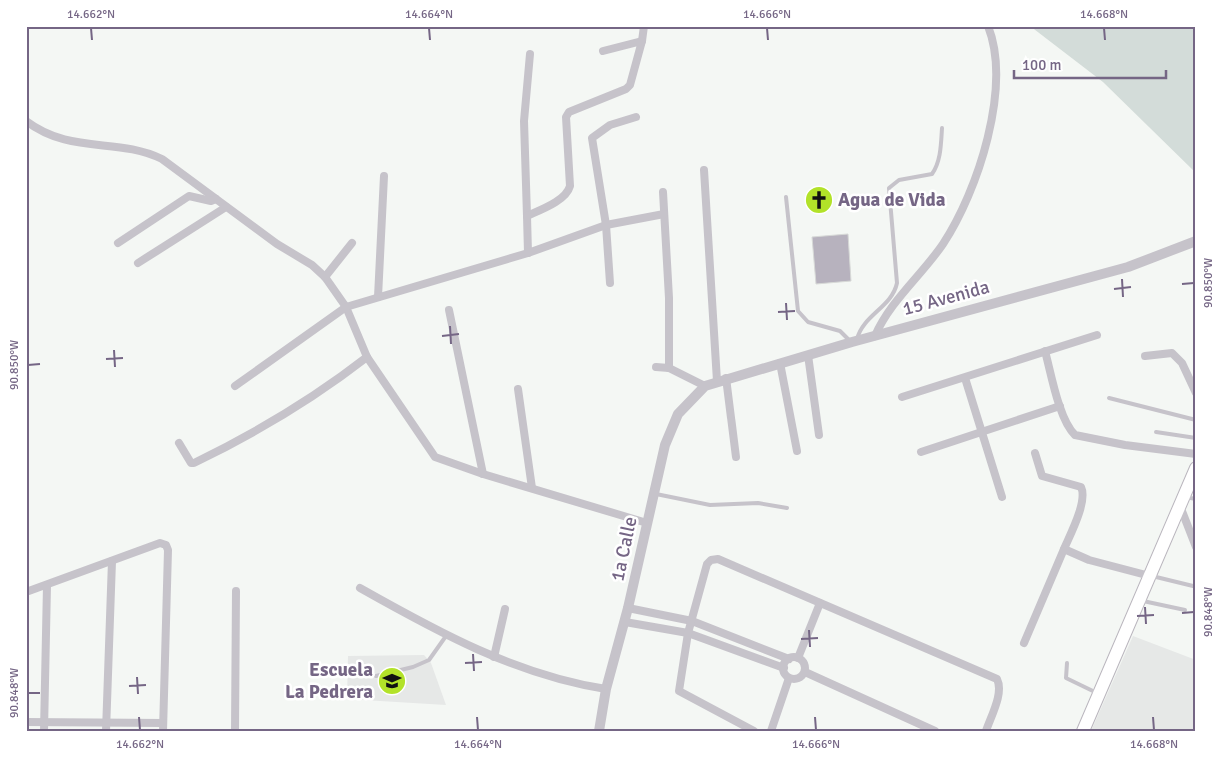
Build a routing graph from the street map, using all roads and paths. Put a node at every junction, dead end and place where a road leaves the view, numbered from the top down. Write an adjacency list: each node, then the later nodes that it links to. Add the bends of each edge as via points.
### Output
1 (644, 26): 3 (street)
2 (988, 26): 29 (street, via 994,43 995,87 987,143 973,188 943,243 879,326)
3 (642, 41): 4 (street); 16 (street, via 633,79 626,89 569,112 565,120 569,192)
4 (602, 51)
5 (530, 54): 16 (street, via 524,121)
6 (636, 117): 17 (street, via 610,126 592,138)
7 (26, 121): 13 (street, via 49,136 72,142 146,151)
8 (942, 128): 30 (lane, via 940,156 932,174 899,180 889,188 897,283 891,297 862,326)
9 (704, 170): 39 (street)
10 (384, 176): 25 (street)
11 (663, 192): 15 (street)
12 (786, 196): 30 (lane, via 798,311 808,322 840,331)
13 (216, 199): 14 (street); 19 (street, via 211,201 189,196)
14 (226, 207): 22 (street); 23 (street)
15 (664, 214): 17 (street); 37 (street)
16 (527, 216): 21 (street)
17 (606, 225): 21 (street); 24 (street)
18 (1196, 241): 29 (street, 15 Avenida, via 1128,267)
19 (118, 243)
20 (352, 243): 23 (street)
21 (528, 252): 25 (street)
22 (138, 263)
23 (325, 277): 26 (street)
24 (610, 284)
25 (378, 297): 26 (street)
26 (346, 306): 34 (street); 40 (street)
27 (449, 310): 58 (street)
28 (1097, 335): 31 (street)
29 (875, 336): 30 (street, 15 Avenida)
30 (854, 342): 32 (street, 15 Avenida)
31 (1045, 351): 38 (street); 46 (street)
32 (808, 355): 35 (street, 15 Avenida); 50 (street)
33 (1144, 356): 43 (street, via 1172,353 1182,363)
34 (367, 357): 52 (street, via 285,415 197,461 191,463); 58 (street, via 431,455)
35 (780, 363): 39 (street, 15 Avenida); 53 (street)
36 (656, 367): 37 (street)
37 (669, 368): 41 (street)
38 (965, 378): 44 (street); 48 (street)
39 (722, 379): 41 (street, 15 Avenida); 57 (street)
40 (235, 386)
41 (705, 386): 61 (street, 1a Calle, via 678,414 665,445)
42 (518, 389): 60 (street)
43 (1196, 393)
44 (902, 397)
45 (1109, 398): 47 (lane)
46 (1060, 406): 48 (street); 56 (street, via 1070,431 1082,438)
47 (1196, 420)
48 (980, 432): 54 (street); 62 (street)
49 (1156, 432): 51 (lane)
50 (819, 434)
51 (1196, 438)
52 (179, 444)
53 (797, 451)
54 (921, 452)
55 (1035, 453): 68 (street, via 1042,476 1081,487 1084,492)
56 (1196, 454)
57 (736, 457)
58 (483, 474): 60 (street)
59 (1194, 474): 64 (main road)
60 (532, 488): 66 (street)
61 (654, 493): 65 (lane, via 710,506 758,504); 66 (street, 1a Calle)
62 (1002, 497)
63 (1196, 500): 64 (lane)
64 (1181, 501): 67 (street); 70 (main road)
65 (787, 508)
66 (647, 523): 78 (street, 1a Calle)
67 (1196, 547)
68 (1064, 549): 70 (street, via 1089,560); 85 (street)
69 (112, 562): 71 (street); 98 (street); 99 (street, via 160,543 168,550)
70 (1150, 576): 72 (lane); 76 (main road)
71 (47, 585): 75 (street); 96 (street)
72 (1193, 586)
73 (360, 588): 84 (street)
74 (236, 591): 101 (street)
75 (26, 592)
76 (1140, 600): 80 (lane); 95 (main road)
77 (820, 603): 81 (street, via 718,559 708,564); 87 (street); 106 (street, via 997,679 999,692)
78 (628, 608): 81 (street); 82 (street, 1a Calle)
79 (505, 609): 86 (street)
80 (1185, 610)
81 (692, 621): 83 (street); 88 (street)
82 (625, 622): 83 (street); 94 (street, 1a Calle)
83 (688, 633): 90 (street); 103 (street, via 679,692)
84 (446, 636): 86 (street); 92 (lane, via 429,660)
85 (1024, 643)
86 (494, 657): 94 (street, via 578,685)
87 (798, 658): 88 (street); 91 (street, via 805,665)
88 (789, 659): 90 (street)
89 (1067, 663): 95 (lane, via 1066,678)
90 (784, 668): 93 (street)
91 (805, 672): 93 (street, via 797,679); 105 (street)
92 (376, 676)
93 (789, 678): 104 (street)
94 (606, 690): 102 (street, 1a Calle)
95 (1099, 694): 107 (main road)
96 (44, 721): 97 (street); 98 (street); 100 (street)
97 (26, 722)
98 (106, 727): 99 (street)
99 (163, 727)
100 (44, 731)
101 (235, 731)
102 (599, 731)
103 (754, 731)
104 (771, 731)
105 (936, 731)
106 (986, 731)
107 (1083, 731)

